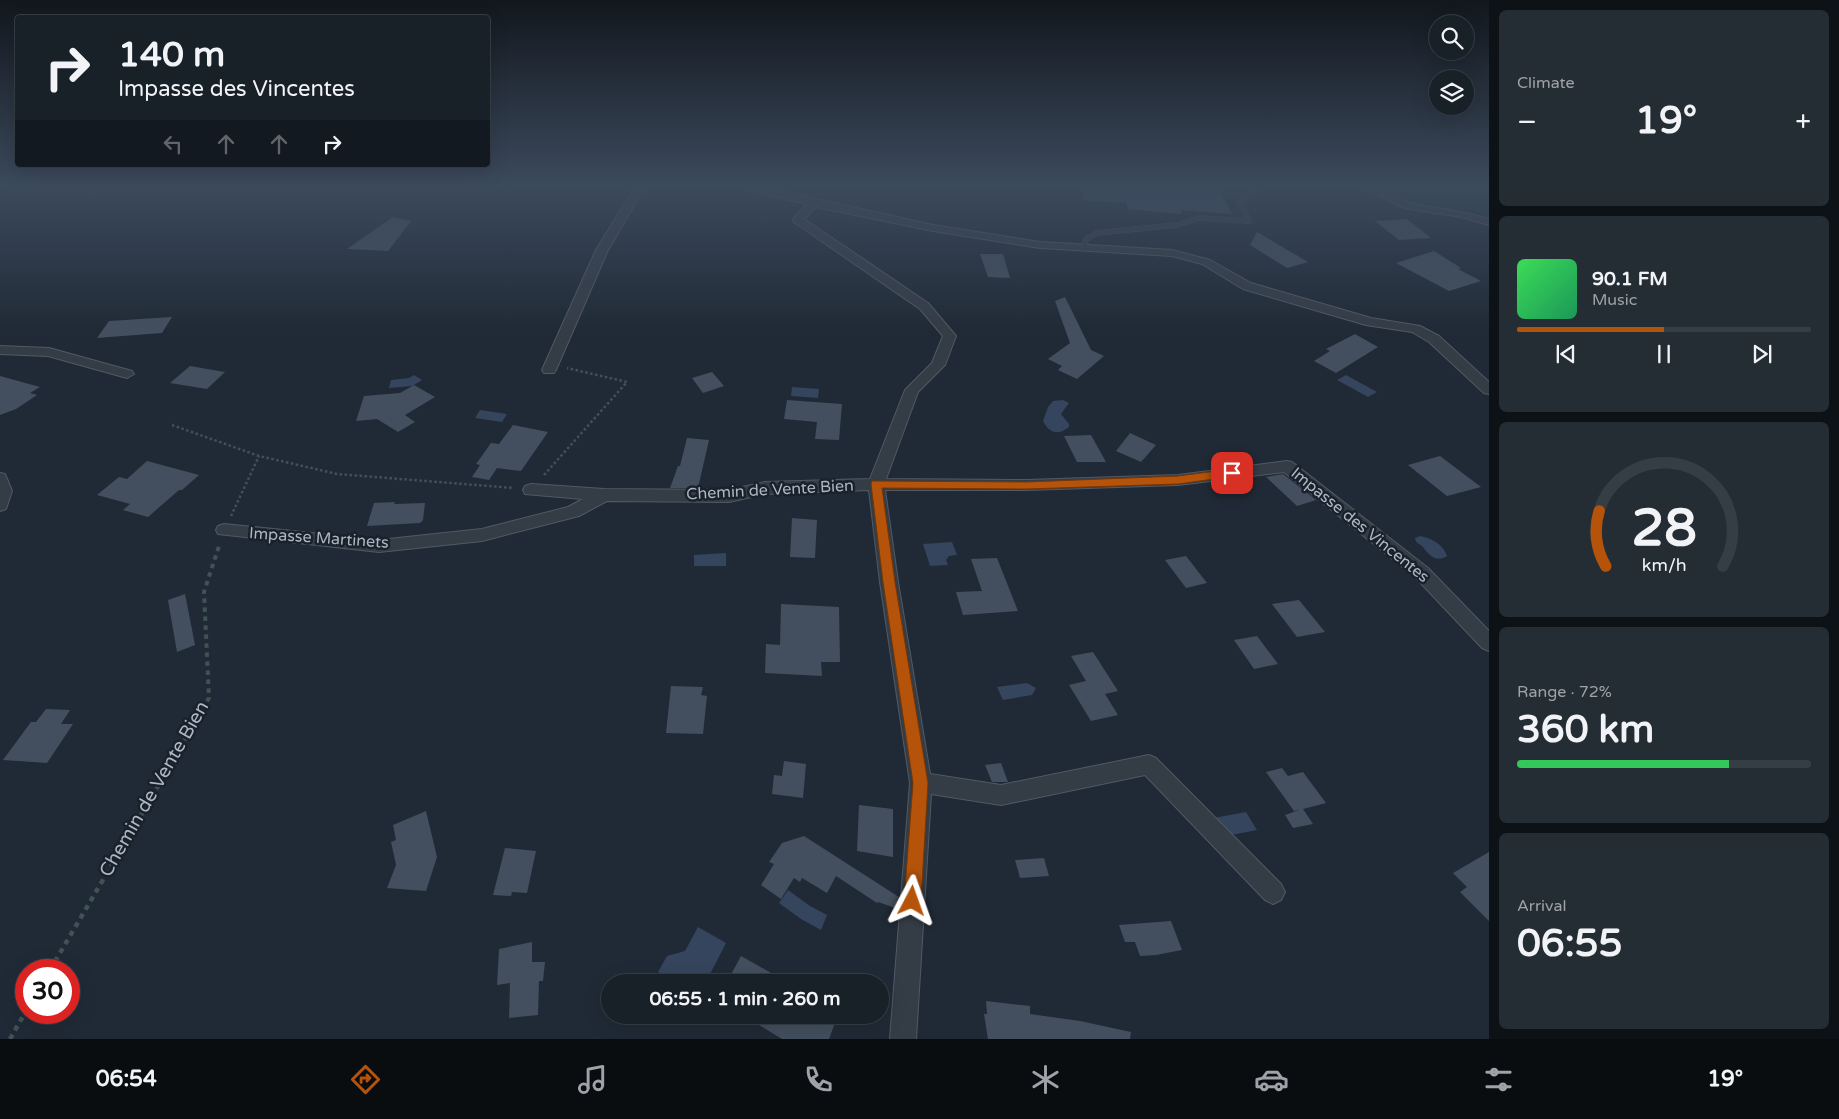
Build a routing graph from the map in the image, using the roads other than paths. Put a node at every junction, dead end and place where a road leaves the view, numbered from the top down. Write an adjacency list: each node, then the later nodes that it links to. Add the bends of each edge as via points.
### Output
1 (611, 235): 7 (street)
2 (821, 235): 11 (street, via 924,306 950,336 938,365 912,390)
3 (980, 235): 5 (street)
4 (1092, 235): 5 (lane, via 1086,239)
5 (1084, 248): 9 (street, via 1172,253 1206,262 1247,286 1370,322 1415,329 1434,339)
6 (0, 350): 8 (street, via 49,352)
7 (550, 367)
8 (128, 374)
9 (1489, 390)
10 (0, 478): 14 (street, via 4,491)
11 (876, 484): 13 (street, Chemin de Vente Bien, via 765,488 729,496); 16 (street, Impasse des Vincentes, via 1027,485 1178,480 1287,466 1422,573); 17 (street)
12 (531, 490): 13 (street)
13 (604, 495): 15 (street, Impasse Martinets, via 573,512 482,535 379,546)
14 (0, 505)
15 (224, 530)
16 (1489, 643)
17 (921, 783): 18 (street, via 1002,795 1149,764); 19 (street)
18 (1273, 892)
19 (903, 1039)

